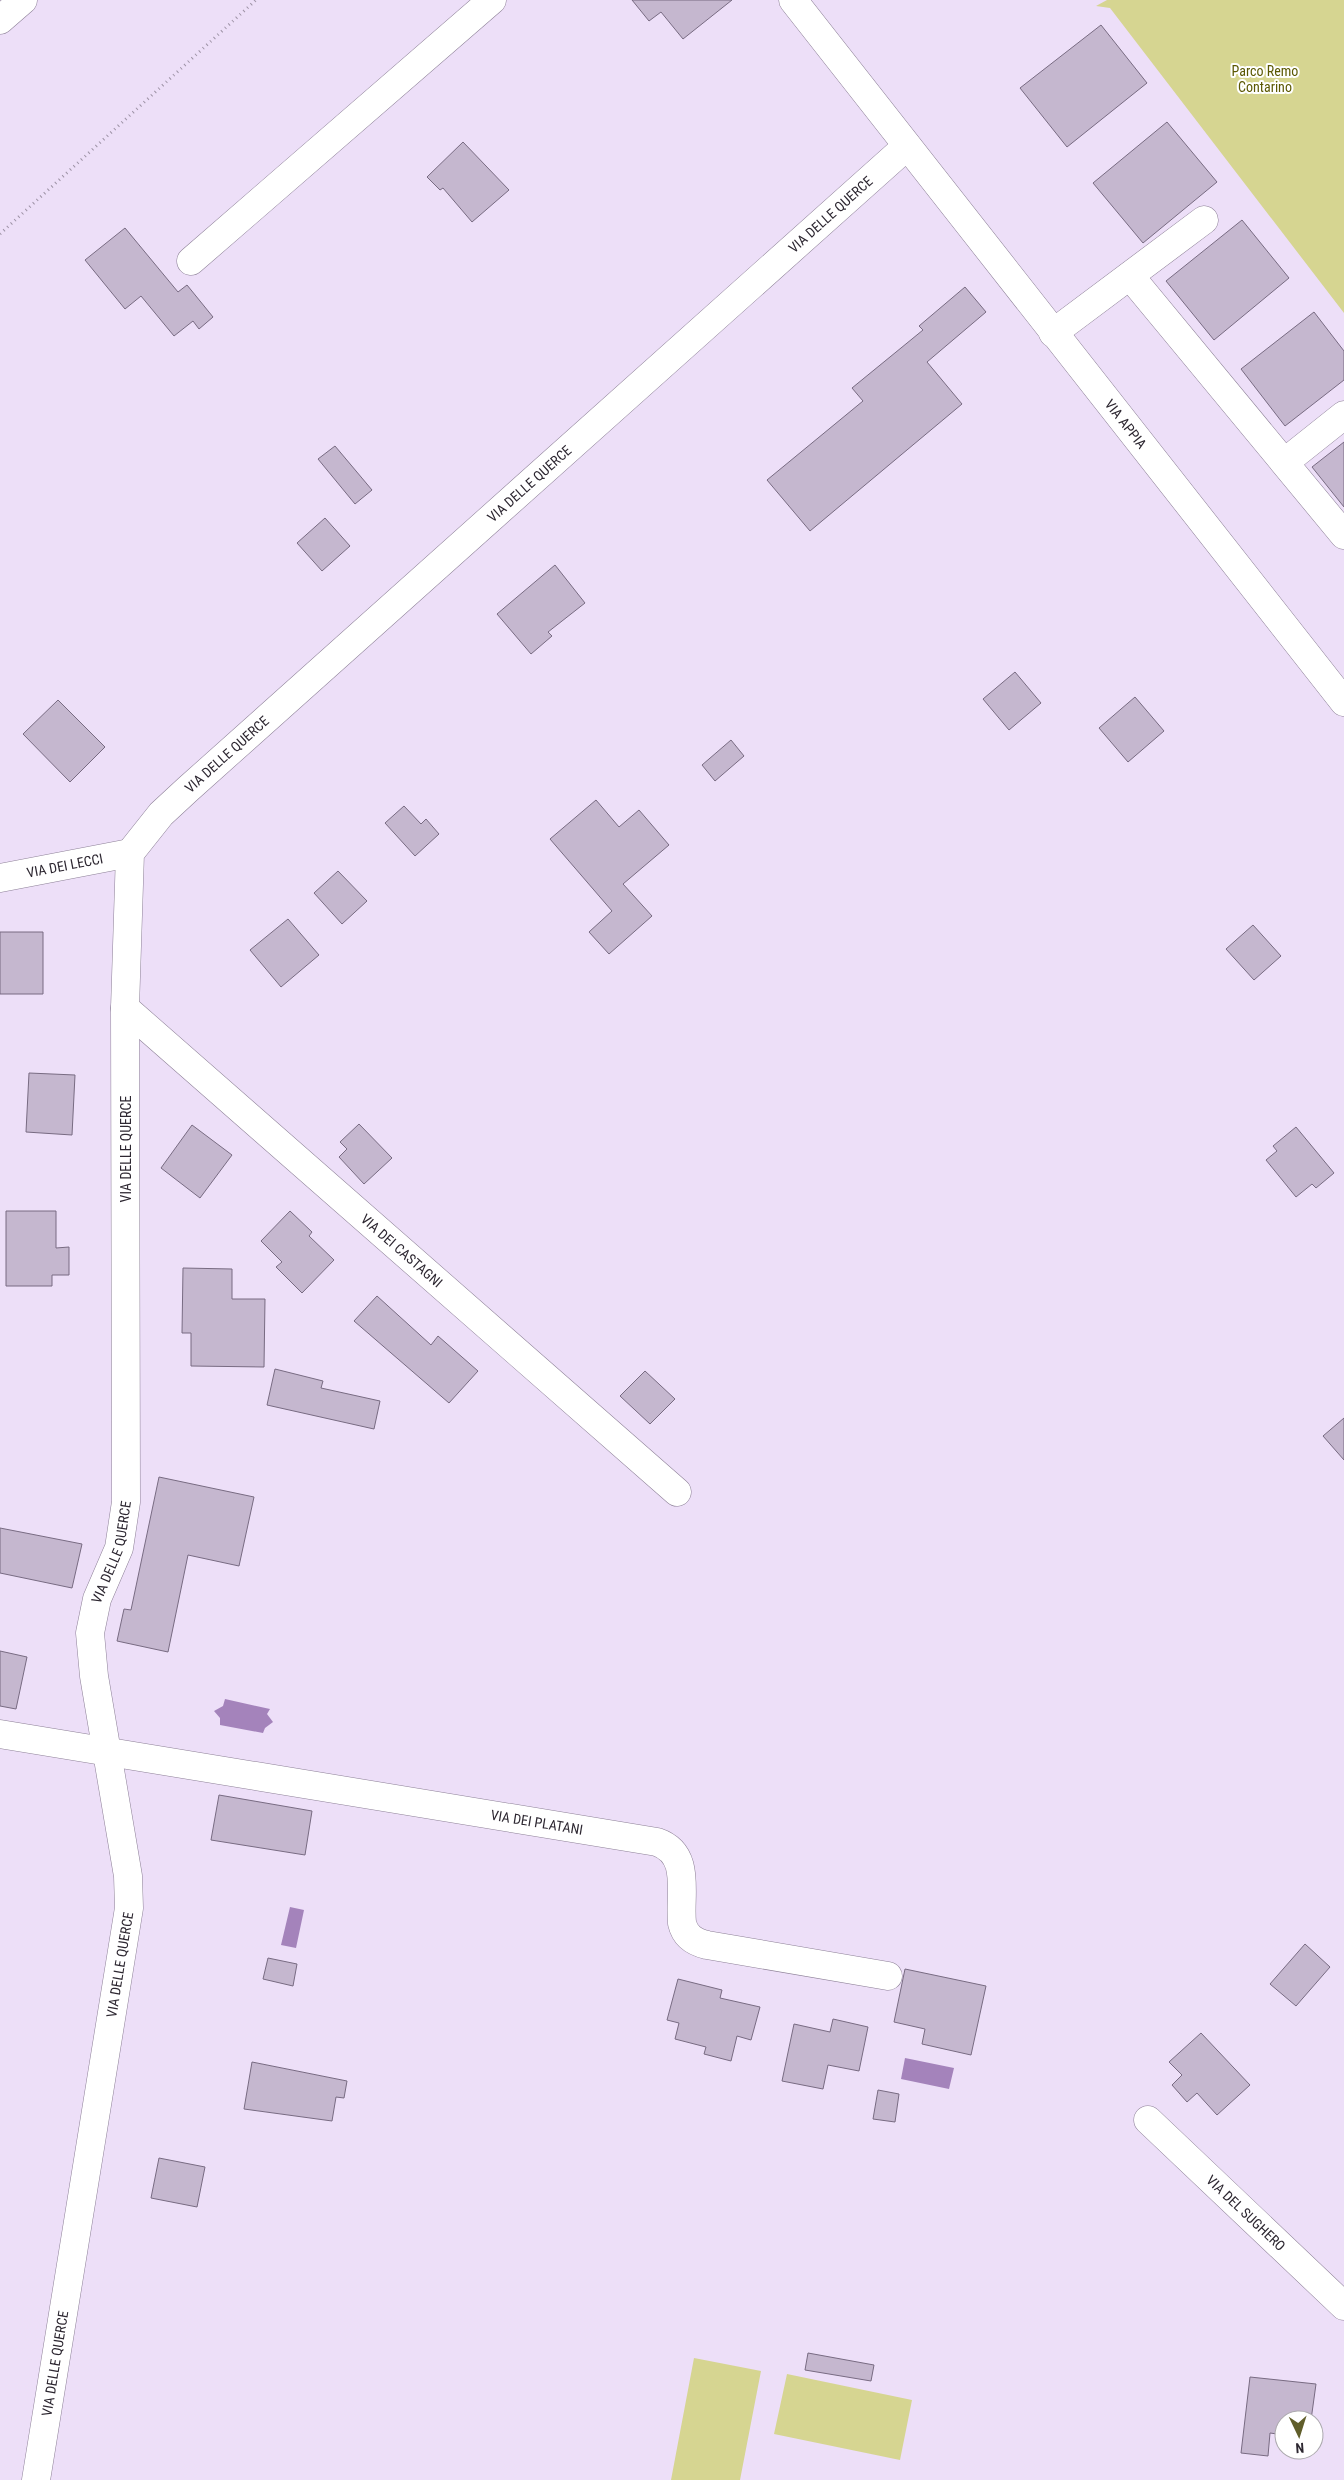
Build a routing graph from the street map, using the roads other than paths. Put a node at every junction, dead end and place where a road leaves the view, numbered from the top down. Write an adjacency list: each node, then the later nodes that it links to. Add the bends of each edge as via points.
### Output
1 (23, 0): 4 (street)
2 (492, 0): 7 (street)
3 (793, 0): 5 (street, VIA APPIA)
4 (0, 20)
5 (907, 146): 9 (street, VIA APPIA); 14 (street, VIA DELLE QUERCE, via 188,789 161,814)
6 (1204, 220): 8 (street)
7 (191, 260)
8 (1130, 276): 9 (street); 11 (street)
9 (1054, 333): 13 (street, VIA APPIA)
10 (1344, 415): 11 (street)
11 (1285, 462): 12 (street)
12 (1344, 535)
13 (1344, 702)
14 (130, 853): 15 (street, VIA DEI LECCI); 16 (street, VIA DELLE QUERCE)
15 (0, 878)
16 (126, 1008): 17 (street, VIA DEI CASTAGNI); 19 (street, VIA DELLE QUERCE, via 126,1502 119,1548 97,1599 90,1633)
17 (677, 1492)
18 (0, 1734): 19 (street, VIA DEI PLATANI)
19 (108, 1752): 20 (street, VIA DEI PLATANI, via 657,1842 670,1848 678,1858 682,1923 694,1940 707,1945); 23 (street, VIA DELLE QUERCE, via 128,1876 128,1918)
20 (888, 1976)
21 (1148, 2120): 22 (street, VIA DEL SUGHERO)
22 (1344, 2306)
23 (36, 2480)

